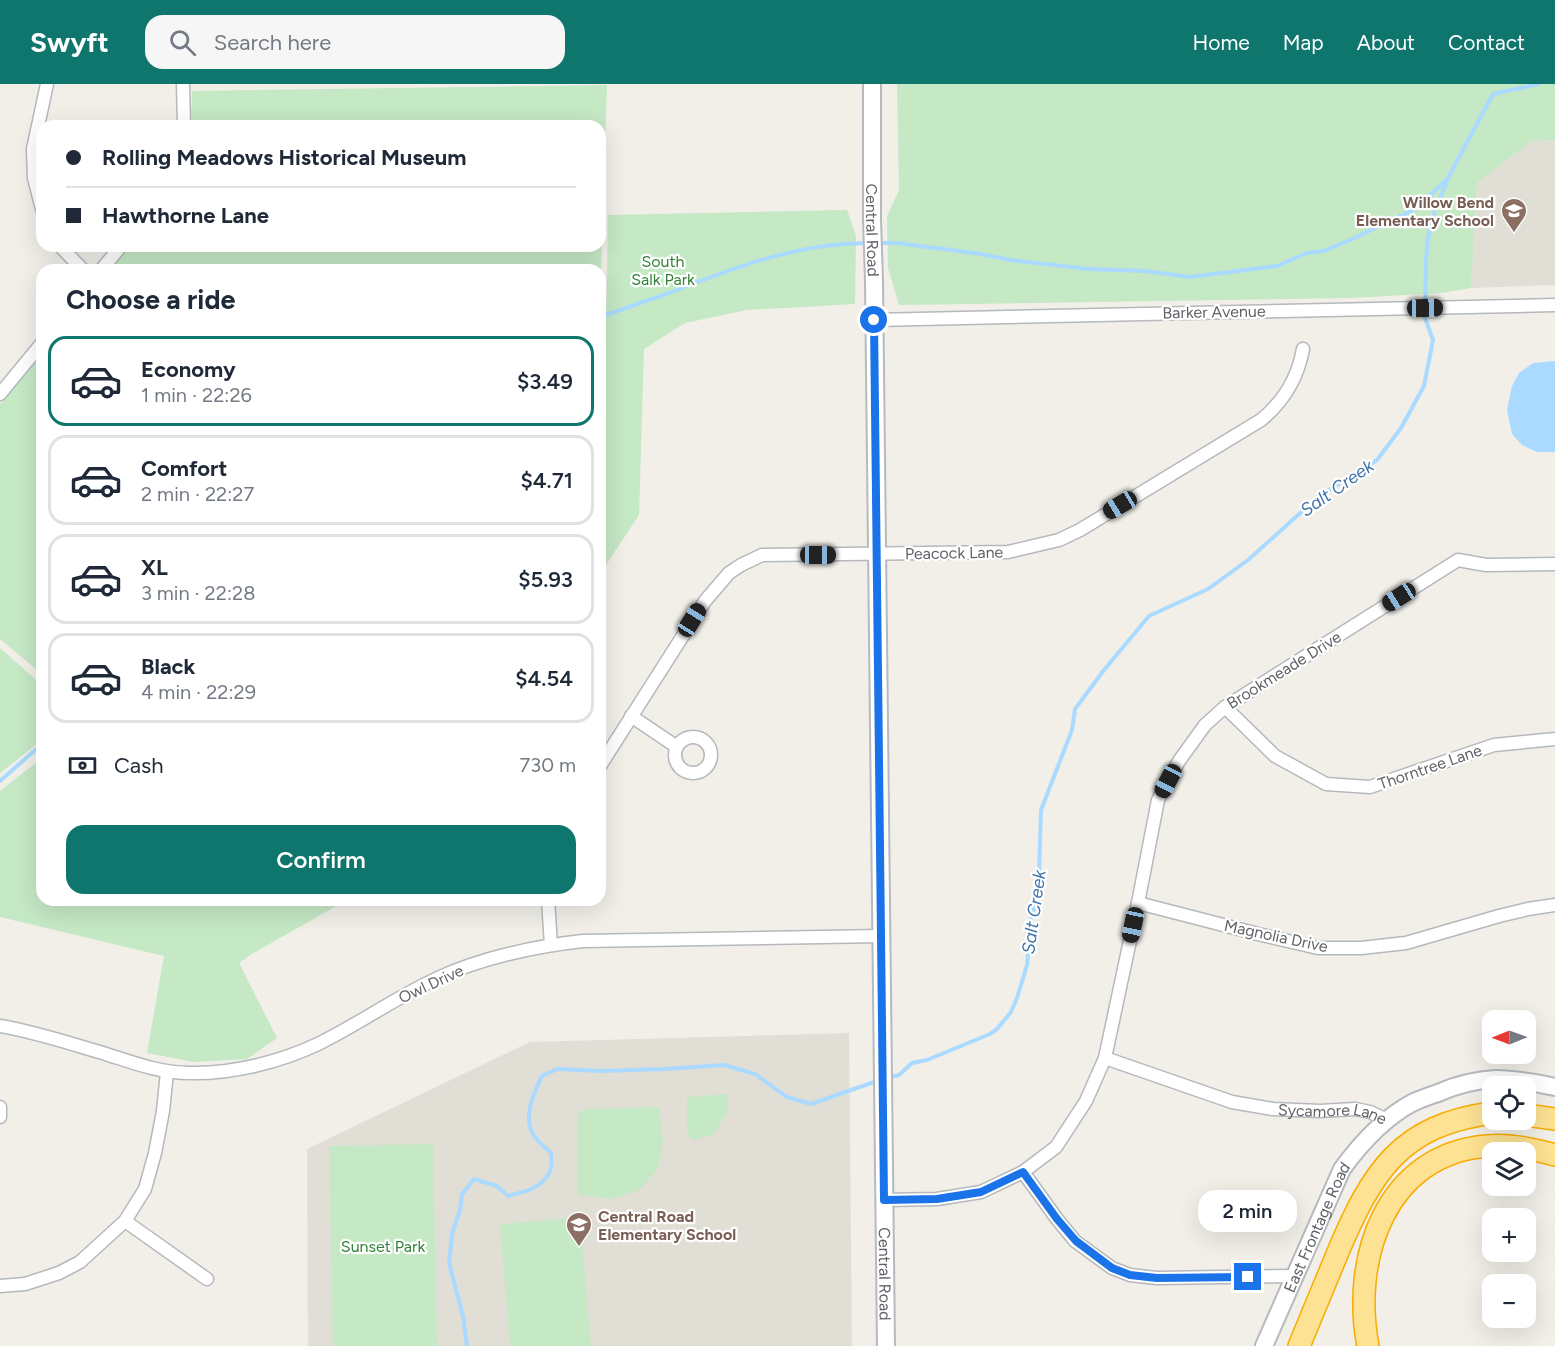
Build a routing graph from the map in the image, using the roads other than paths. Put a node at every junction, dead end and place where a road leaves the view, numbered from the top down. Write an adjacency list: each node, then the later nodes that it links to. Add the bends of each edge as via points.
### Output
1 (47, 84): 4 (street)
2 (183, 84): 5 (street)
3 (872, 84): 13 (street, Central Road)
4 (39, 120)
5 (184, 120)
6 (36, 135): 7 (street)
7 (36, 186)
8 (66, 252): 10 (street)
9 (116, 252): 11 (street)
10 (77, 264)
11 (106, 264)
12 (1555, 305): 13 (street, Barker Avenue)
13 (874, 320): 17 (street, Central Road)
14 (36, 349): 16 (street)
15 (1303, 349): 17 (street, Peacock Lane, via 1291,385 1274,410 1080,530 1059,540 1008,552)
16 (0, 394)
17 (876, 554): 20 (street, Peacock Lane, via 762,555 741,565 705,601); 27 (street, Central Road)
18 (1555, 564): 19 (street, Brookmeade Drive, via 1485,565 1458,561)
19 (1225, 707): 21 (street, Thorntree Lane, via 1275,756 1326,784 1370,787 1494,745); 24 (street, Brookmeade Drive, via 1179,761 1158,800)
20 (632, 716): 22 (street); 23 (street, Peacock Lane)
21 (1555, 740)
22 (677, 747)
23 (606, 757)
24 (1138, 903): 25 (street, Magnolia Drive, via 1318,948 1406,943); 30 (street, Brookmeade Drive)
25 (1555, 904)
26 (549, 906): 28 (street)
27 (881, 936): 28 (street, Owl Drive, via 583,941); 41 (street, Central Road)
28 (552, 945): 31 (street, Owl Drive, via 506,955 440,977 319,1044 262,1065)
29 (0, 1026): 31 (street, Owl Drive)
30 (1105, 1058): 38 (street, Sycamore Lane, via 1232,1102 1273,1109 1355,1109); 40 (street, Brookmeade Drive, via 1086,1101 1056,1147)
31 (167, 1072): 42 (street, via 163,1111 145,1189)
32 (1555, 1087): 38 (street, Sycamore Lane, via 1496,1079 1473,1082 1412,1103)
33 (0, 1107): 36 (street)
34 (1482, 1115): 48 (highway, via 1459,1118 1425,1132 1386,1165 1361,1200)
35 (1536, 1116): 37 (highway)
36 (0, 1117)
37 (1555, 1119)
38 (1387, 1120): 43 (street, East Frontage Road, via 1342,1169)
39 (1555, 1155): 49 (highway, via 1503,1145 1470,1149 1433,1162 1409,1180 1388,1208 1368,1256 1363,1304)
40 (1023, 1172): 41 (street, Brookmeade Drive, via 981,1192 937,1199); 43 (street, via 1076,1241 1112,1268 1130,1275)
41 (884, 1200): 46 (street, Central Road)
42 (125, 1221): 44 (street); 45 (street, via 80,1262 59,1273 25,1284)
43 (1294, 1276): 47 (street, East Frontage Road)
44 (207, 1278)
45 (0, 1286)
46 (886, 1346)
47 (1264, 1346)
48 (1299, 1346)
49 (1368, 1346)

